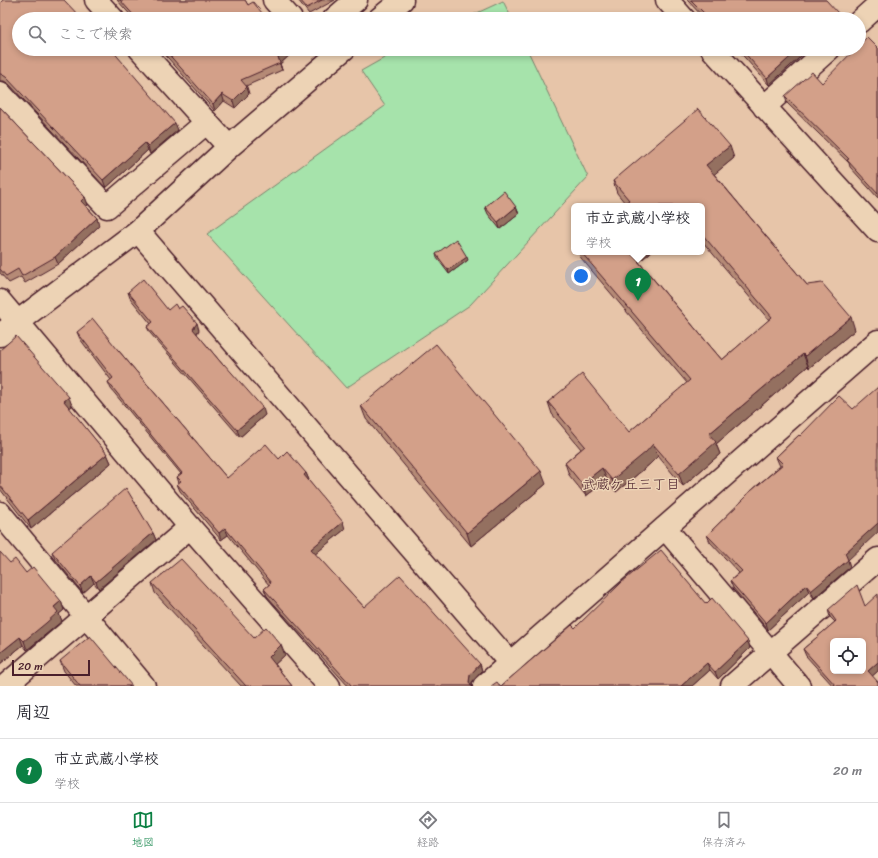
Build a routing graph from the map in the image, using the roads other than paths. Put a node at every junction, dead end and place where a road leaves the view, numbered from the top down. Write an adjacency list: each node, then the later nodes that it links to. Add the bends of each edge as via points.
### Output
1 (96, 0): 8 (street)
2 (274, 0): 9 (street)
3 (356, 0): 10 (street)
4 (402, 0): 11 (street)
5 (667, 0): 12 (street)
6 (874, 0): 7 (street)
7 (878, 4): 13 (street)
8 (107, 12)
9 (285, 12)
10 (342, 12)
11 (387, 12)
12 (678, 12)
13 (866, 15)
14 (146, 56): 20 (street)
15 (336, 56): 21 (street)
16 (718, 56): 19 (street)
17 (821, 56): 19 (street)
18 (0, 94): 20 (street, via 106,206)
19 (764, 107): 23 (street)
20 (206, 122): 21 (street)
21 (229, 147): 22 (street)
22 (138, 231): 25 (street); 34 (street)
23 (878, 231)
24 (0, 301): 25 (street)
25 (18, 323): 26 (street); 29 (street)
26 (0, 335)
27 (878, 341): 30 (street)
28 (0, 513): 32 (street)
29 (190, 527): 32 (street); 37 (street)
30 (665, 528): 33 (street); 34 (street)
31 (878, 559): 33 (street)
32 (86, 616): 35 (street); 36 (street)
33 (770, 652): 39 (street); 40 (street)
34 (511, 664): 38 (street)
35 (4, 686)
36 (144, 686)
37 (329, 686)
38 (484, 686)
39 (732, 686)
40 (799, 686)

